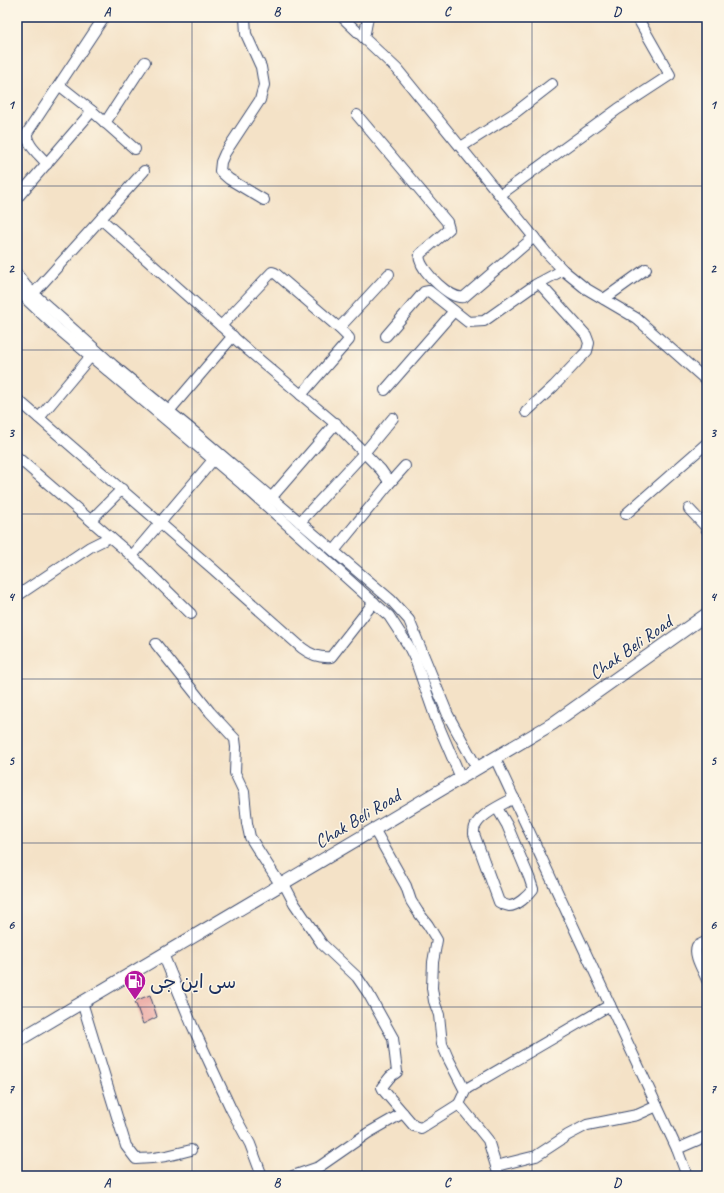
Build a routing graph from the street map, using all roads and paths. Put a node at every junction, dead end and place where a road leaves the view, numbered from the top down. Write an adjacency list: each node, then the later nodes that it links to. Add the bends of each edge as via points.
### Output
1 (104, 17): 9 (street)
2 (244, 17): 19 (street, via 246,34 261,67 264,85 260,100 226,153 220,171)
3 (342, 17): 6 (street)
4 (368, 17): 6 (street)
5 (637, 17): 17 (street, via 670,76 618,109)
6 (364, 38): 13 (street, via 397,69)
7 (145, 62): 12 (street)
8 (552, 84): 13 (street, via 516,112)
9 (59, 85): 10 (street); 15 (street, via 27,135 29,143)
10 (92, 112): 12 (street); 15 (street)
11 (356, 114): 21 (street, via 447,222 449,229 420,254 419,259 441,288 458,297 464,297)
12 (105, 123): 14 (street)
13 (461, 147): 17 (street)
14 (135, 149)
15 (47, 164): 18 (street)
16 (144, 171): 20 (street)
17 (500, 195): 21 (street)
18 (17, 198)
19 (264, 200)
20 (101, 220): 28 (street); 31 (street)
21 (534, 237): 23 (street)
22 (646, 269): 29 (street)
23 (563, 270): 26 (street); 29 (street)
24 (17, 274): 28 (street)
25 (389, 274): 32 (street)
26 (539, 283): 30 (street, via 484,321 468,322); 41 (street, via 586,335 589,343 587,351)
27 (17, 287): 35 (street, via 28,301)
28 (33, 294): 40 (street)
29 (604, 299): 36 (street, via 636,318)
30 (454, 311): 34 (street, via 429,291 424,292); 37 (street)
31 (221, 326): 32 (street, via 272,272); 33 (street)
32 (339, 328): 38 (street, via 349,340)
33 (233, 336): 38 (street); 40 (street)
34 (386, 336)
35 (91, 356): 42 (street); 45 (street)
36 (707, 381)
37 (385, 390)
38 (301, 394): 44 (street)
39 (17, 399): 42 (street)
40 (169, 411): 45 (street)
41 (526, 412)
42 (39, 418): 52 (street)
43 (393, 418): 47 (street)
44 (336, 423): 47 (street); 53 (street)
45 (189, 433): 49 (street); 53 (street)
46 (707, 443): 55 (street)
47 (364, 452): 51 (street, via 381,470 388,480); 58 (street)
48 (17, 456): 56 (street)
49 (213, 460): 57 (street); 64 (street)
50 (405, 466): 51 (street)
51 (388, 485): 61 (street)
52 (122, 489): 56 (street); 57 (street)
53 (271, 498): 58 (street)
54 (689, 509): 59 (street)
55 (626, 514)
56 (91, 520): 60 (street)
57 (160, 522): 62 (street); 64 (street, via 311,655 331,657)
58 (300, 522): 61 (street)
59 (707, 530)
60 (110, 536): 62 (street); 63 (street)
61 (334, 551): 69 (street, via 391,600 409,620 448,715)
62 (132, 556): 65 (street)
63 (17, 596)
64 (374, 602): 70 (street, via 389,616 415,659)
65 (191, 614)
66 (707, 614): 68 (main road, Chak Beli Road, via 552,724)
67 (156, 644): 74 (street, via 235,739 235,773 244,792 250,837)
68 (495, 758): 69 (main road, Chak Beli Road); 71 (street)
69 (477, 768): 70 (main road, Chak Beli Road)
70 (461, 778): 73 (main road, Chak Beli Road)
71 (514, 798): 72 (street); 79 (street)
72 (497, 808): 72 (street, via 479,820 474,834 499,902 507,906 529,895 533,889 507,825)
73 (374, 829): 74 (main road, Chak Beli Road); 81 (street, via 406,886 411,901 437,940 433,962 434,1001 442,1044)
74 (282, 883): 76 (main road, Chak Beli Road); 84 (street, via 322,944 357,978 393,1038 397,1072 382,1087)
75 (707, 941): 77 (street, via 695,949)
76 (163, 954): 78 (main road, Chak Beli Road); 89 (street, via 192,1025 250,1144)
77 (707, 980)
78 (82, 1002): 80 (main road, Chak Beli Road); 87 (street, via 126,1146 136,1159 167,1157)
79 (610, 1004): 81 (street); 83 (street)
80 (17, 1041)
81 (465, 1091): 82 (street)
82 (460, 1104): 84 (street, via 420,1128 414,1126); 88 (street, via 488,1140)
83 (657, 1106): 86 (street); 88 (street, via 637,1115 587,1125 536,1156)
84 (403, 1113): 90 (street, via 318,1167)
85 (707, 1136): 86 (street)
86 (677, 1149): 91 (street)
87 (191, 1150)
88 (497, 1171)
89 (262, 1176)
90 (293, 1176)
91 (687, 1176)

